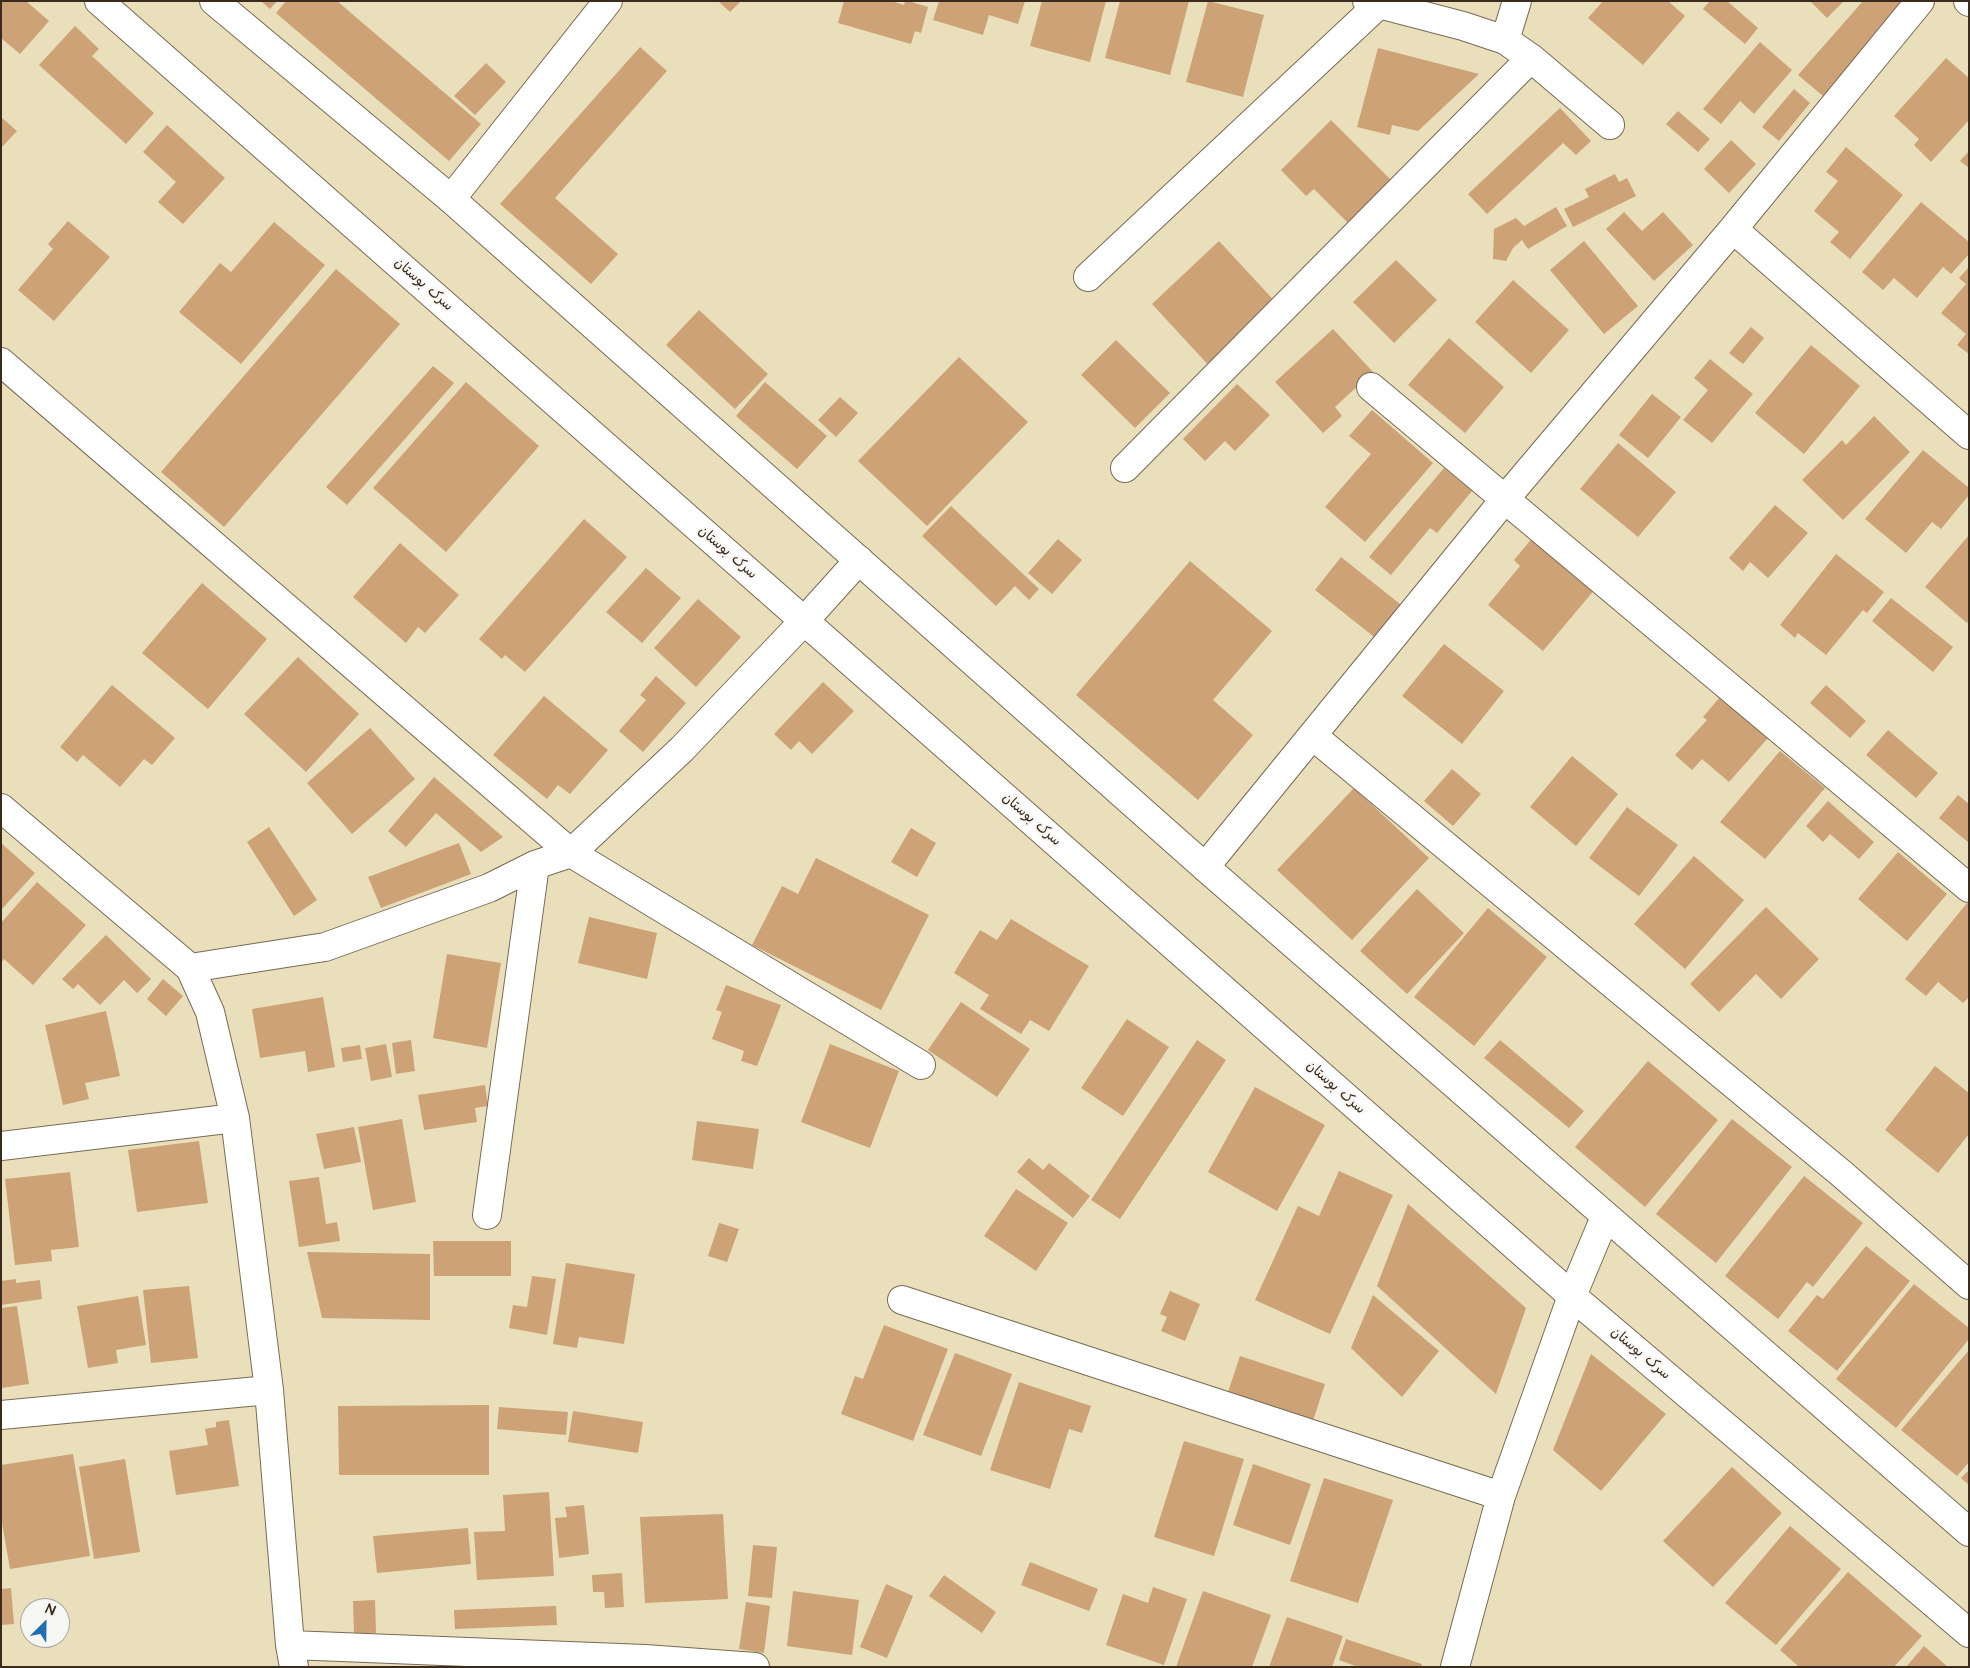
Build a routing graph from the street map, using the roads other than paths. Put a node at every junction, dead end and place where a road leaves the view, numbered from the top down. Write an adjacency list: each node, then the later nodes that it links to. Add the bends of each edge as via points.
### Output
1 (99, 1): 19 (street, سرک بوستان)
2 (214, 1): 10 (street)
3 (608, 1): 10 (street)
4 (1517, 1): 7 (street)
5 (1920, 1): 11 (street)
6 (1373, 3): 7 (street); 12 (street)
7 (1506, 40): 8 (street)
8 (1531, 58): 9 (street); 16 (street)
9 (1610, 125)
10 (450, 199): 18 (street)
11 (1733, 229): 15 (street); 17 (street)
12 (1088, 277)
13 (1, 362): 22 (street)
14 (1371, 387): 17 (street)
15 (1969, 435)
16 (1125, 468)
17 (1505, 499): 20 (street); 25 (street)
18 (859, 560): 19 (street); 24 (street)
19 (804, 620): 22 (street, via 682,749); 33 (street, سرک بوستان)
20 (1313, 736): 24 (street); 32 (street, via 1842,1174)
21 (1, 808): 26 (street)
22 (571, 853): 23 (street); 27 (street)
23 (535, 865): 26 (street, via 489,888 324,947); 30 (street)
24 (1205, 867): 31 (street)
25 (1969, 888)
26 (190, 968): 28 (street, via 210,1012)
27 (921, 1065)
28 (235, 1118): 29 (street); 35 (street)
29 (1, 1146)
30 (487, 1214)
31 (1605, 1217): 33 (street); 38 (street)
32 (1969, 1284)
33 (1572, 1296): 37 (street); 39 (street, سرک بوستان)
34 (902, 1300): 37 (street)
35 (270, 1390): 36 (street); 40 (street)
36 (1, 1414)
37 (1501, 1496): 42 (street)
38 (1969, 1532)
39 (1969, 1633)
40 (292, 1656): 41 (street, via 645,1659)
41 (755, 1667)
42 (1455, 1667)

